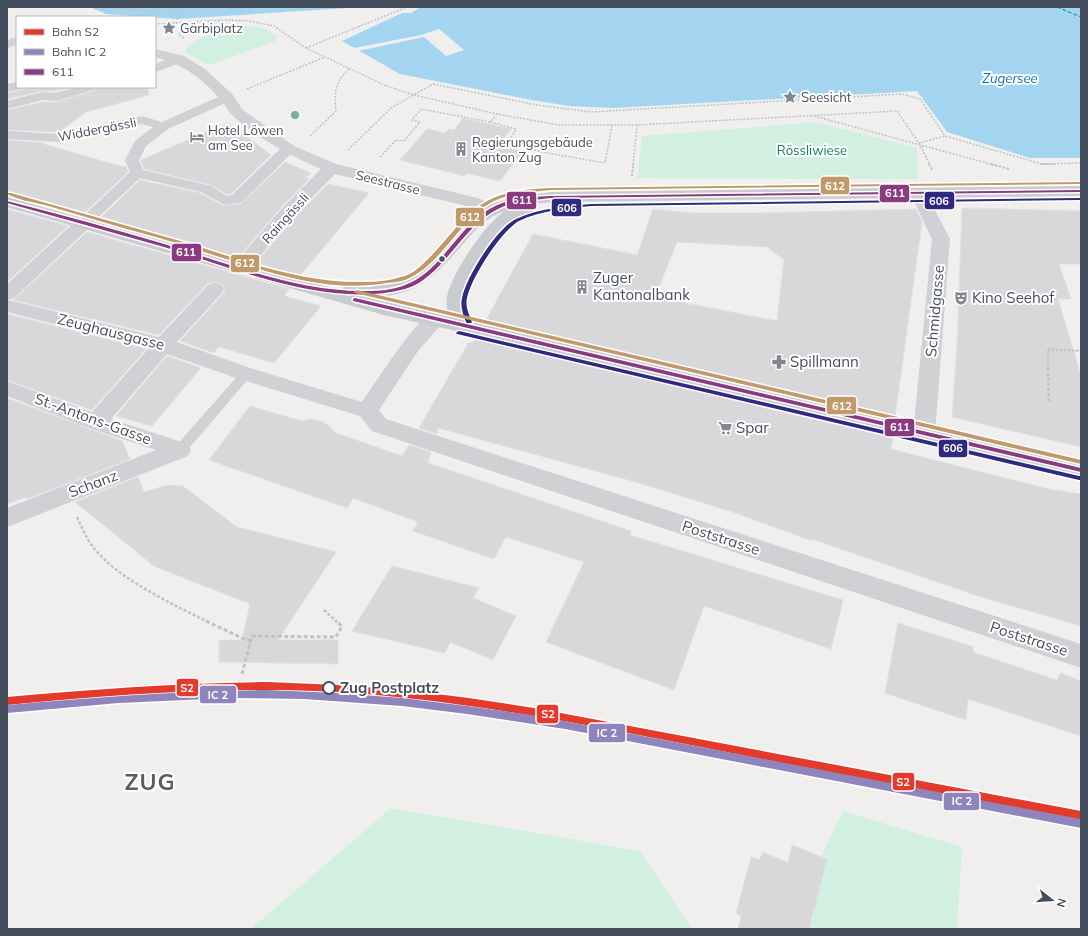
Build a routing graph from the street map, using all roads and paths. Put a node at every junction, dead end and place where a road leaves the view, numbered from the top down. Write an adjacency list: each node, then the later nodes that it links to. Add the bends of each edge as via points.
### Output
1 (97, 7): 5 (path)
2 (102, 7): 6 (path)
3 (188, 7): 6 (path)
4 (407, 7): 11 (path)
5 (95, 9)
6 (182, 14): 7 (path)
7 (177, 19)
8 (186, 23): 9 (path); 10 (path); 11 (path, via 226,20 274,26)
9 (156, 24)
10 (179, 35)
11 (306, 48): 13 (path)
12 (156, 52): 14 (street, Seestrasse)
13 (325, 57): 16 (path); 19 (path)
14 (179, 59): 15 (street); 19 (street, Seestrasse, via 200,72)
15 (156, 68)
16 (349, 69): 18 (path); 30 (path, via 336,81 333,97 336,111)
17 (86, 88): 20 (street, via 56,98 43,96)
18 (414, 95): 21 (path); 28 (path, via 433,84 538,105 592,112 902,94 920,99); 32 (path, via 390,108)
19 (227, 97): 25 (street); 30 (street, Seestrasse, via 238,113)
20 (7, 105)
21 (497, 114): 23 (path); 26 (path, via 559,125)
22 (811, 115): 24 (path); 29 (path); 29 (path, via 897,111)
23 (490, 122): 26 (path, via 516,129 508,143 605,163); 36 (path, via 421,109 412,120 420,122 404,142 396,140)
24 (637, 125): 26 (path); 37 (path)
25 (163, 126): 27 (street, Widdergässli, via 142,120 59,138); 34 (street, via 140,144 132,160)
26 (612, 126)
27 (7, 135)
28 (945, 136): 29 (path); 31 (path, via 1042,164)
29 (919, 143): 33 (path); 35 (path)
30 (291, 150): 32 (street, Seestrasse); 34 (street, via 236,199 226,201 206,189)
31 (1081, 163)
32 (331, 168): 36 (street, Seestrasse); 44 (street, Raingässli)
33 (1014, 171)
34 (137, 173): 43 (street)
35 (934, 173)
36 (362, 176): 42 (street, Seestrasse, via 472,202)
37 (632, 176)
38 (1081, 191): 39 (main road)
39 (918, 193): 40 (main road); 58 (street, Schmidgasse, via 941,239)
40 (590, 198): 42 (main road, via 550,197 522,201); 50 (main road, via 538,205 509,215 482,247 460,284 456,297 457,314)
41 (7, 202): 43 (main road)
42 (490, 210): 45 (main road, via 470,225 423,275 406,286 378,292)
43 (84, 223): 44 (main road); 47 (street)
44 (240, 268): 45 (main road)
45 (306, 287): 49 (main road)
46 (215, 289): 51 (street)
47 (7, 294)
48 (7, 306): 51 (street, Zeughausgasse)
49 (434, 320): 50 (main road); 56 (street, via 411,346)
50 (461, 325): 58 (main road)
51 (163, 345): 53 (street, Zeughausgasse); 57 (street)
52 (1081, 351): 55 (path, via 1048,349)
53 (246, 374): 56 (street, Zeughausgasse); 59 (lane)
54 (7, 388): 57 (street, St.-Antons-Gasse)
55 (1049, 403)
56 (367, 411): 65 (street, Poststrasse, via 379,425)
57 (96, 422): 59 (street, St.-Antons-Gasse)
58 (924, 434): 60 (main road)
59 (180, 450): 62 (street, Schanz)
60 (1081, 470)
61 (83, 514): 64 (path, via 77,516 95,548 127,575 184,610 246,640)
62 (7, 518)
63 (324, 610): 64 (path, via 342,626 336,638 252,636)
64 (251, 640): 66 (path)
65 (1081, 656)
66 (242, 674)

